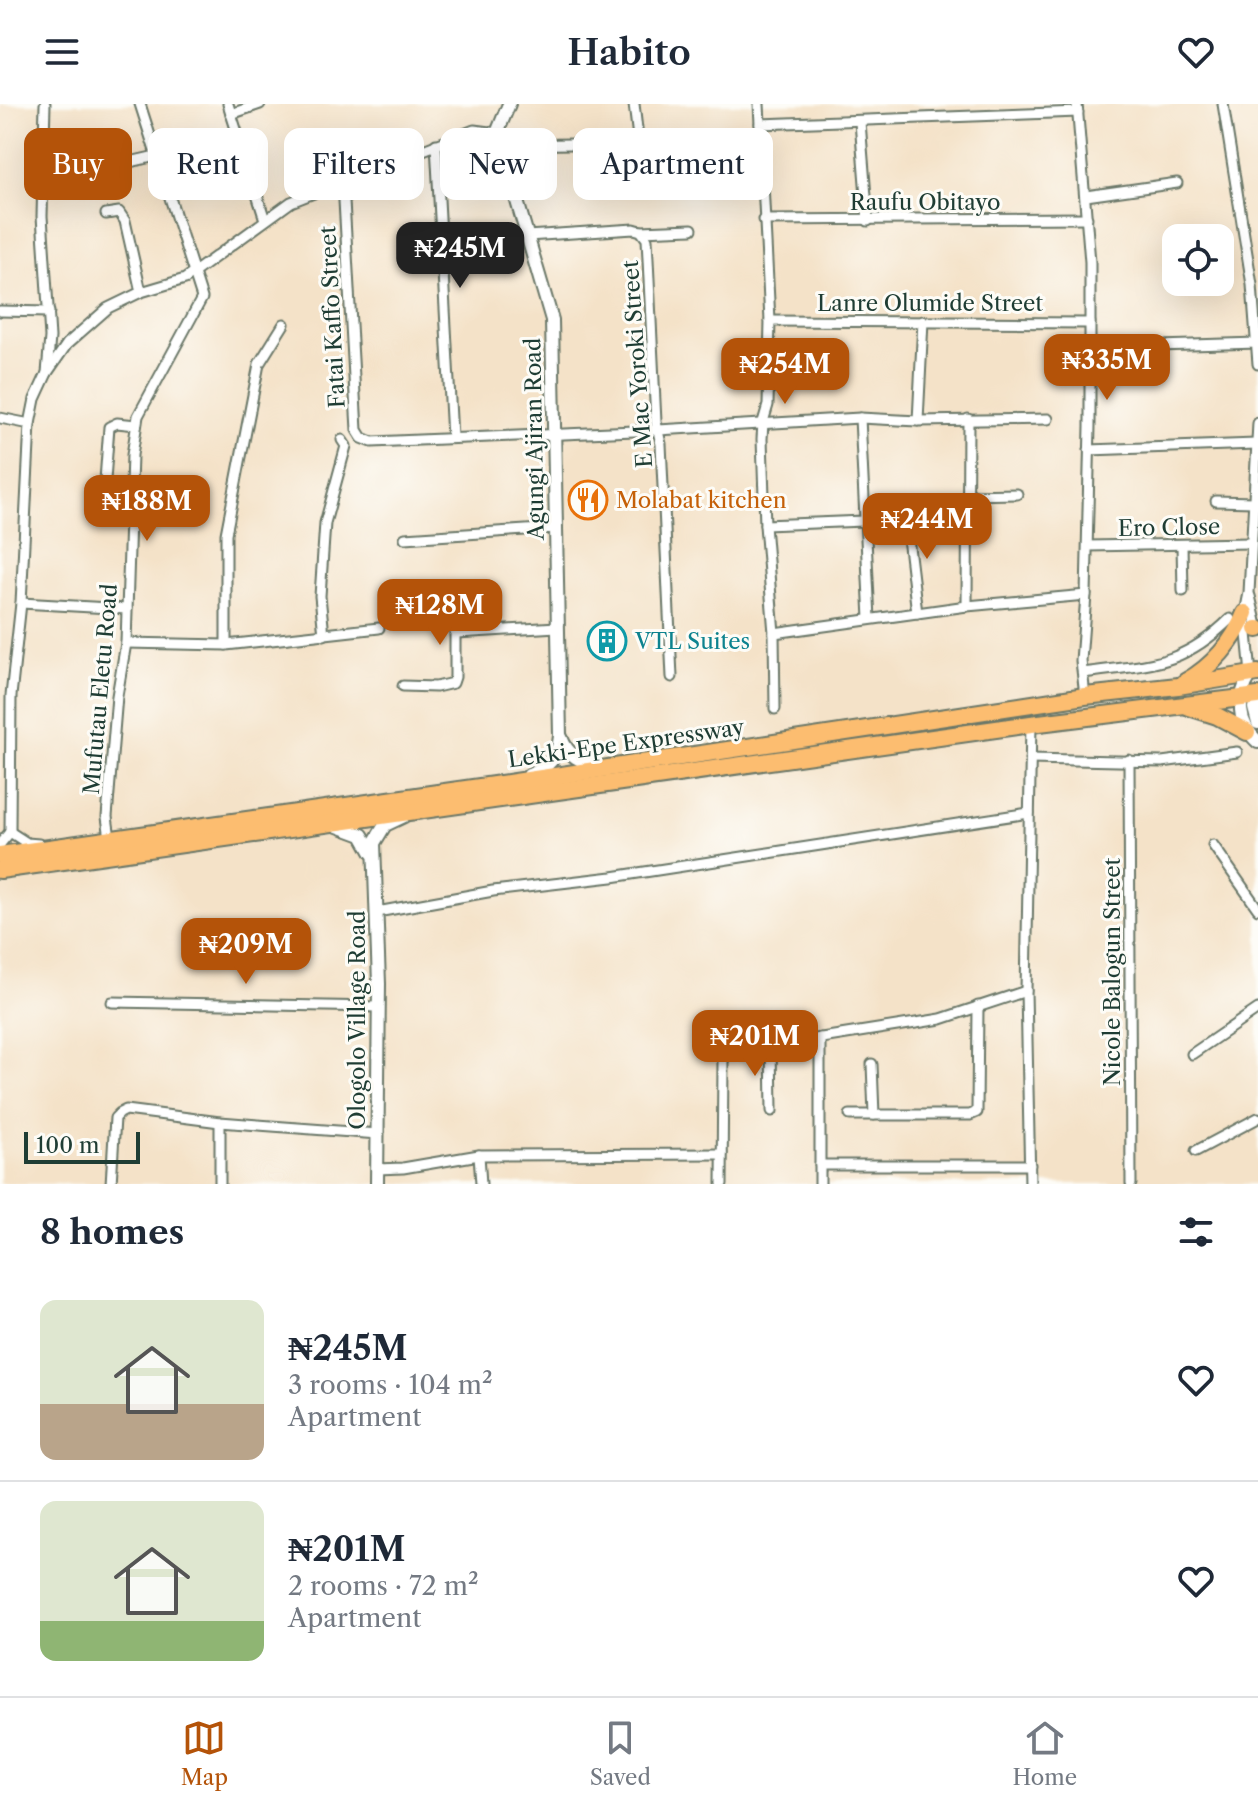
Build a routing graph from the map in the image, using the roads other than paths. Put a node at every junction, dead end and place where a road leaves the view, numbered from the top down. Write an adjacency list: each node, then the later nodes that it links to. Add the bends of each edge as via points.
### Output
1 (45, 104): 39 (street, via 42,216)
2 (140, 104): 15 (street, Mufutau Eletu Road)
3 (260, 104): 9 (street)
4 (509, 104): 12 (street)
5 (634, 104): 13 (street)
6 (759, 104): 11 (street)
7 (1223, 104): 45 (street)
8 (1078, 108): 10 (street); 22 (street)
9 (229, 109): 30 (street)
10 (860, 122): 11 (street); 32 (street)
11 (760, 124): 14 (street)
12 (501, 128)
13 (637, 128)
14 (760, 128)
15 (148, 130)
16 (440, 143): 18 (street)
17 (557, 143): 19 (street)
18 (436, 144): 20 (street); 61 (street)
19 (573, 144)
20 (424, 149)
21 (1177, 183): 22 (street)
22 (1086, 196): 29 (street)
23 (170, 200): 36 (street, Mufutau Eletu Road)
24 (296, 200): 30 (street)
25 (344, 200): 61 (street, Fatai Kaffo Street, via 357,430 372,442)
26 (516, 200): 35 (street, Agungi Ajiran Road)
27 (762, 200): 31 (street)
28 (106, 214): 37 (street, via 119,212 125,221)
29 (1087, 218): 32 (street, Raufu Obitayo); 42 (street)
30 (265, 220): 36 (street)
31 (763, 220): 32 (street, Raufu Obitayo); 40 (street)
32 (868, 221)
33 (692, 229): 34 (street)
34 (644, 235): 35 (street, via 634,229); 59 (street, E Mac Yoroki Street)
35 (527, 236): 60 (street, Agungi Ajiran Road, via 552,320)
36 (193, 273): 37 (street); 58 (street, Mufutau Eletu Road, via 202,298)
37 (141, 292): 46 (street, via 108,308)
38 (0, 311): 39 (street)
39 (49, 312): 44 (street)
40 (770, 321): 41 (street, Lanre Olumide Street); 55 (street)
41 (923, 321): 42 (street, Lanre Olumide Street); 54 (street)
42 (1090, 323): 47 (street)
43 (284, 324): 96 (street, via 259,364 226,534)
44 (50, 337): 46 (street); 49 (street)
45 (1257, 343): 47 (street); 48 (street)
46 (67, 344): 49 (street)
47 (1091, 348): 64 (street)
48 (1258, 364)
49 (47, 373): 57 (street)
50 (0, 418): 57 (street)
51 (860, 418): 54 (street); 55 (street); 71 (street)
52 (968, 419): 53 (street); 54 (street); 67 (street)
53 (1048, 419)
54 (918, 421)
55 (763, 422): 59 (street); 72 (street)
56 (1258, 423): 63 (street)
57 (30, 424): 83 (street)
58 (136, 425): 65 (street, via 109,427); 85 (street, Mufutau Eletu Road)
59 (658, 430): 60 (street); 98 (street, E Mac Yoroki Street)
60 (554, 435): 61 (street); 73 (street, Agungi Ajiran Road)
61 (452, 437)
62 (342, 440): 94 (street, via 346,446 325,523 320,596)
63 (1256, 444): 64 (street); 69 (street)
64 (1089, 450): 77 (street)
65 (105, 480)
66 (1017, 494): 67 (street)
67 (967, 495): 84 (street)
68 (1216, 501): 69 (street)
69 (1253, 502): 75 (street)
70 (905, 513): 86 (street)
71 (864, 521): 72 (street); 88 (street)
72 (765, 525): 93 (street)
73 (556, 528): 74 (street); 89 (street, Agungi Ajiran Road)
74 (405, 538)
75 (1250, 543): 76 (street, Ero Close); 78 (street)
76 (1182, 545): 77 (street, Ero Close); 80 (street)
77 (1088, 546): 82 (street)
78 (1254, 575): 81 (street)
79 (455, 588): 92 (street)
80 (1183, 591)
81 (1249, 593): 87 (street); 91 (street)
82 (1086, 595): 84 (street); 97 (street)
83 (21, 603): 85 (street); 118 (street, via 11,696)
84 (967, 606): 86 (street)
85 (127, 609): 95 (street, Mufutau Eletu Road)
86 (917, 613): 88 (street)
87 (1238, 616): 97 (street, via 1172,660); 99 (street); 101 (highway, via 1234,637 1219,655)
88 (870, 619): 93 (street)
89 (557, 627): 92 (street); 109 (street, Agungi Ajiran Road)
90 (379, 628): 94 (street)
91 (1258, 629)
92 (457, 633): 100 (street, via 453,683)
93 (774, 633): 105 (street)
94 (324, 635): 96 (street)
95 (126, 643): 96 (street); 119 (street, Mufutau Eletu Road, via 107,817)
96 (226, 645)
97 (1083, 673): 102 (street)
98 (672, 677)
99 (1252, 683): 101 (highway, Lekki-Epe Expressway); 103 (highway, Lekki-Epe Expressway); 104 (highway, Lekki-Epe Expressway); 106 (highway); 108 (street, via 1242,721)
100 (403, 686)
101 (1178, 686): 102 (highway, Lekki-Epe Expressway)
102 (1085, 696): 113 (highway, Lekki-Epe Expressway)
103 (1258, 696): 108 (street)
104 (1151, 708): 106 (highway, Lekki-Epe Expressway); 108 (highway, via 1183,706)
105 (775, 709)
106 (1102, 715): 107 (highway, Lekki-Epe Expressway)
107 (1031, 724): 111 (street); 115 (highway, Lekki-Epe Expressway)
108 (1254, 732)
109 (560, 736): 113 (street, via 572,756); 114 (street, via 559,751 548,765)
110 (1237, 752): 112 (street, via 1184,761)
111 (1030, 759): 112 (street); 116 (street)
112 (1129, 760): 156 (street, Nicole Balogun Street)
113 (600, 767): 114 (highway, Lekki-Epe Expressway)
114 (515, 782): 119 (highway, Lekki-Epe Expressway)
115 (426, 809): 117 (highway, Lekki-Epe Expressway); 124 (street, via 380,830)
116 (1029, 813): 127 (street); 128 (street)
117 (316, 824): 124 (street, via 356,831); 125 (highway, Lekki-Epe Expressway)
118 (10, 832): 120 (street); 121 (street, via 27,843)
119 (110, 838): 121 (highway, Lekki-Epe Expressway)
120 (0, 844)
121 (60, 845): 123 (highway, Lekki-Epe Expressway)
122 (1213, 845): 126 (street)
123 (0, 855)
124 (373, 856): 127 (street, Ologolo Village Road)
125 (0, 870)
126 (1258, 909)
127 (377, 912): 131 (street, Ologolo Village Road)
128 (1026, 991): 130 (street); 147 (street)
129 (112, 1002): 131 (street)
130 (978, 1006): 133 (street, via 941,1019); 139 (street, via 977,1112)
131 (379, 1007): 142 (street, Ologolo Village Road)
132 (1258, 1009): 135 (street)
133 (820, 1038): 134 (street); 146 (street)
134 (771, 1045): 137 (street); 144 (street, via 727,1053 723,1061)
135 (1192, 1054)
136 (872, 1064): 139 (street)
137 (772, 1111)
138 (850, 1115): 139 (street)
139 (874, 1115)
140 (1258, 1118): 143 (street)
141 (220, 1122): 142 (street); 149 (street, via 120,1113 115,1118); 150 (street)
142 (378, 1134): 148 (street, Ologolo Village Road)
143 (1196, 1151)
144 (722, 1154): 145 (street); 153 (street)
145 (479, 1155): 148 (street); 152 (street)
146 (820, 1165): 147 (street); 154 (street)
147 (1030, 1165): 155 (street)
148 (377, 1169): 151 (street, Ologolo Village Road)
149 (111, 1184)
150 (220, 1184)
151 (377, 1184)
152 (481, 1184)
153 (722, 1184)
154 (820, 1184)
155 (1030, 1184)
156 (1131, 1184)

